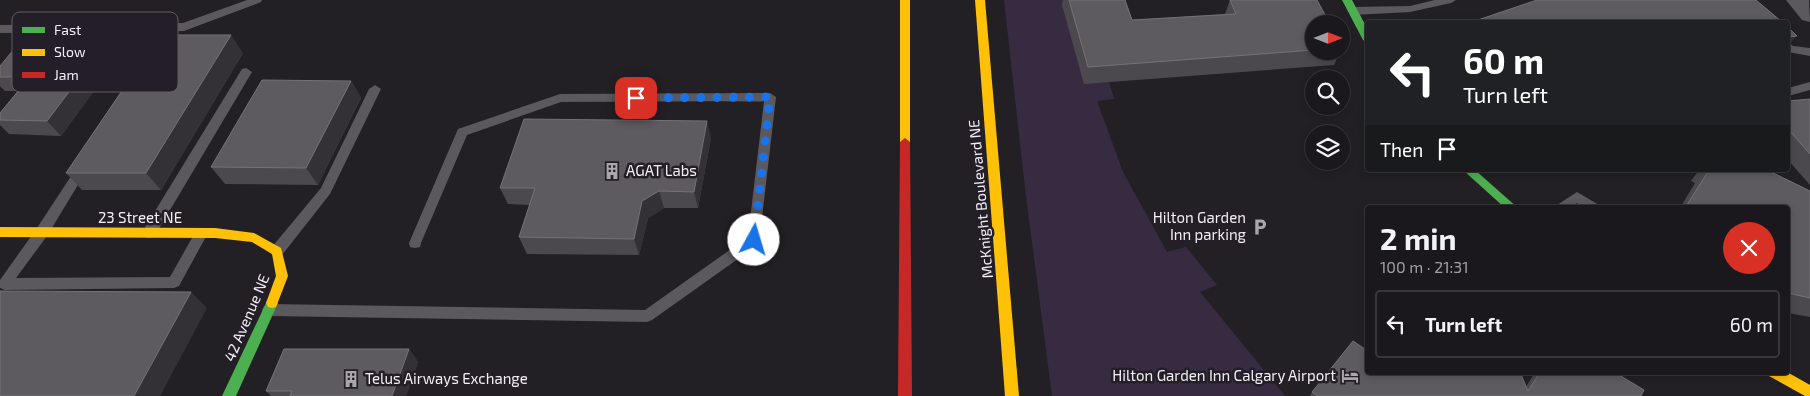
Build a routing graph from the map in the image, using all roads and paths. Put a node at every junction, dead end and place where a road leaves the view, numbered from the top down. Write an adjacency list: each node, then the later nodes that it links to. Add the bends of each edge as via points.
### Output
1 (258, 0): 9 (lane)
2 (905, 0): 30 (main road)
3 (980, 0): 32 (main road, McKnight Boulevard NE)
4 (1347, 0): 7 (main road)
5 (1451, 0): 7 (lane, via 1410,9)
6 (1797, 0): 8 (street)
7 (1353, 11): 10 (main road)
8 (1810, 16)
9 (178, 27)
10 (1365, 34)
11 (1790, 49): 12 (lane)
12 (1810, 52)
13 (246, 72): 24 (lane)
14 (1810, 86): 16 (lane)
15 (375, 89): 27 (lane, via 326,191)
16 (1790, 91)
17 (88, 160): 23 (lane)
18 (1470, 172): 19 (main road)
19 (1509, 205)
20 (1566, 205): 21 (lane, via 1577,196)
21 (1590, 205)
22 (0, 232): 23 (main road, 23 Street NE)
23 (42, 232): 24 (main road, 23 Street NE); 28 (lane)
24 (148, 233): 25 (main road, 23 Street NE)
25 (202, 233): 27 (main road, 23 Street NE, via 254,238); 28 (lane, via 174,282)
26 (416, 243): 29 (lane, via 462,132 560,98 770,97 754,240 647,316)
27 (278, 251): 29 (main road, 42 Avenue NE, via 282,276)
28 (3, 288)
29 (269, 310): 34 (main road, 42 Avenue NE)
30 (904, 346): 35 (main road); 36 (main road)
31 (1779, 375): 33 (main road)
32 (1012, 392)
33 (1810, 392)
34 (229, 396)
35 (893, 396)
36 (905, 396)

